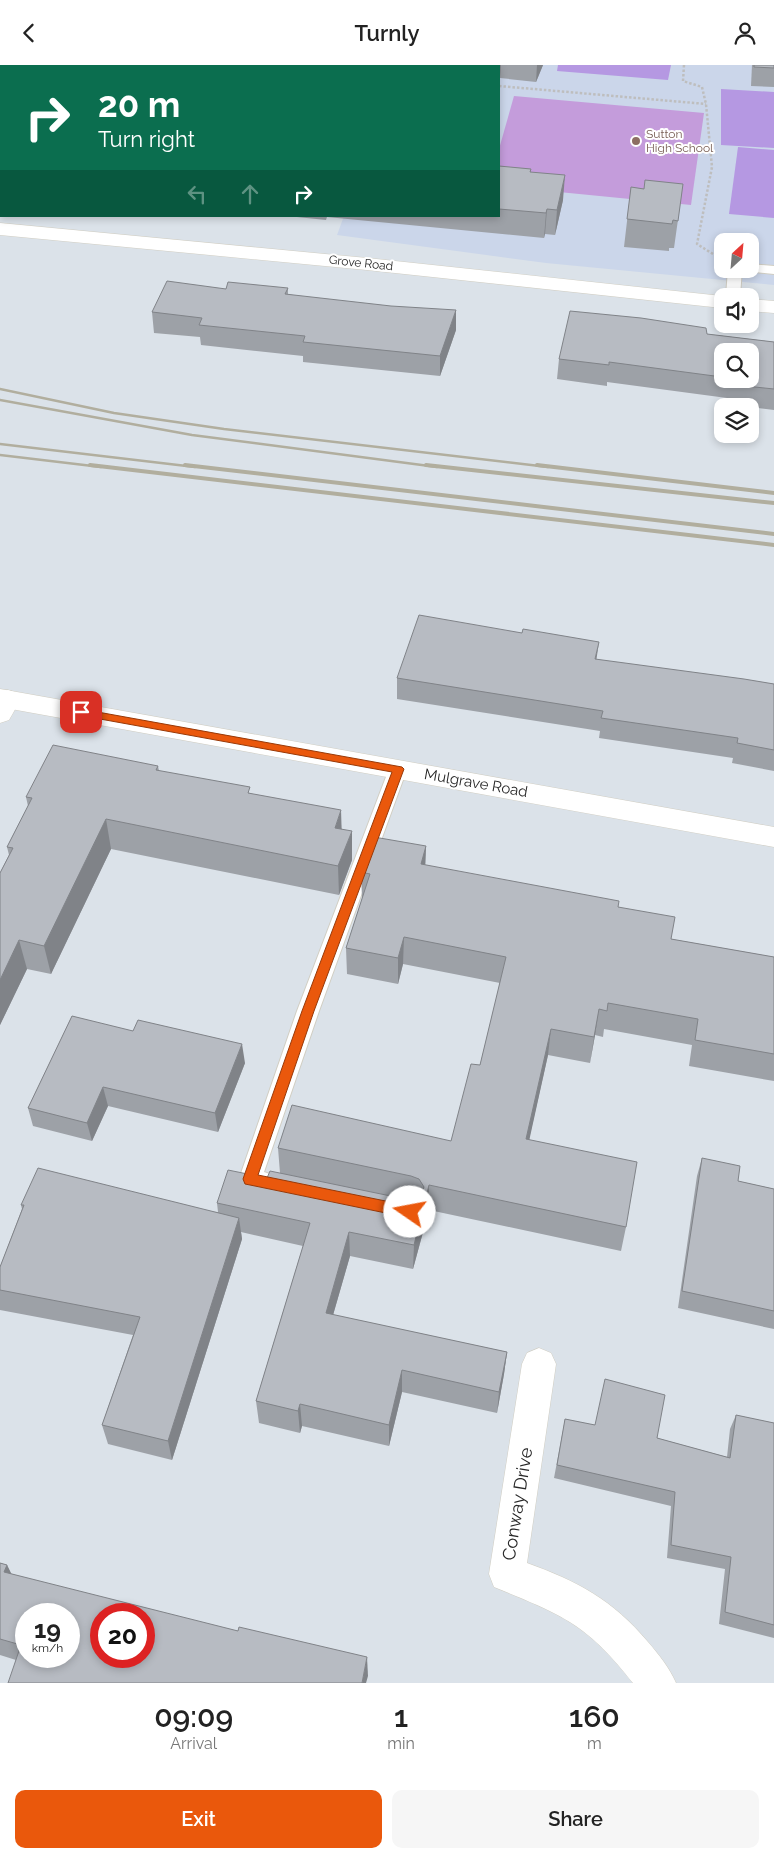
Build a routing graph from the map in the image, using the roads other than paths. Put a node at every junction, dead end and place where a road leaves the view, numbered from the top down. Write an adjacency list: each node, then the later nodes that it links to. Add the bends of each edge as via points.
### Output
1 (43, 224): 2 (street, Grove Road); 5 (street, Grove Road, via 366,264)
2 (0, 229)
3 (759, 269): 4 (lane)
4 (774, 270)
5 (714, 301)
6 (759, 306): 7 (street)
7 (774, 307)
8 (3, 704): 9 (street, Mulgrave Road)
9 (398, 769): 10 (street, Mulgrave Road); 11 (lane, via 250,1179)
10 (774, 837)
11 (288, 1187)
12 (539, 1364): 13 (street, Conway Drive, via 507,1574 552,1590 603,1621)
13 (657, 1683)

